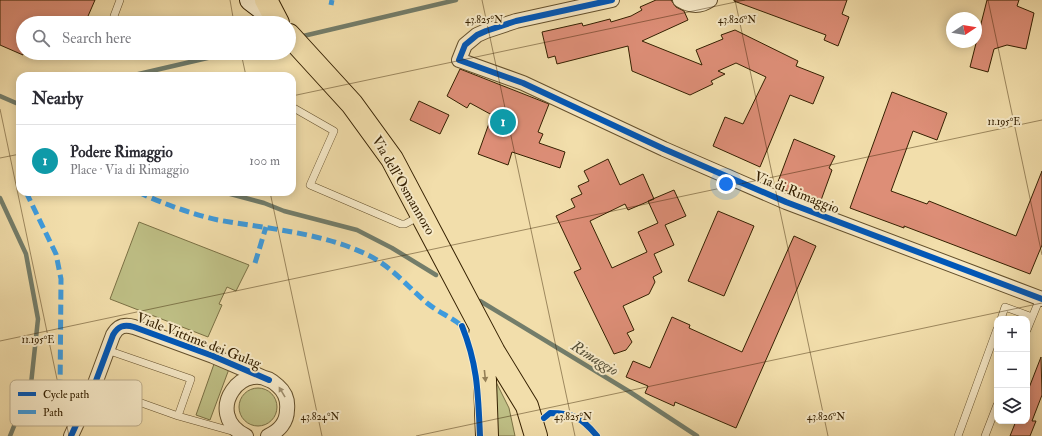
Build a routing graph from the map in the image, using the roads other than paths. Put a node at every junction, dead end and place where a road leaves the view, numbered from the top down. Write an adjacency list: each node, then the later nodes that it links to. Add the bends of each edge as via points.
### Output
1 (120, 0): 8 (lane)
2 (250, 0): 9 (main road)
3 (266, 0): 10 (main road, Via dell'Osmannoro)
4 (272, 0): 11 (main road, Via dell'Osmannoro)
5 (612, 0): 15 (street, Via di Rimaggio, via 516,21 486,31 465,45 459,60 523,83 786,202)
6 (680, 0): 7 (street, via 697,5)
7 (710, 0)
8 (114, 16)
9 (268, 16)
10 (275, 16)
11 (277, 16)
12 (296, 43): 14 (main road, Via dell'Osmannoro, via 352,104 373,131 392,159)
13 (296, 109): 14 (lane, via 334,130 310,185 401,224)
14 (422, 215): 16 (main road, Via dell'Osmannoro)
15 (1041, 298): 19 (lane, Via di Rimaggio)
16 (474, 314): 23 (main road, Via dell'Osmannoro); 35 (main road, one-way to 35, via 485,380)
17 (1001, 316): 18 (lane, via 1005,307)
18 (1027, 316)
19 (1032, 318): 20 (lane, Via di Rimaggio)
20 (1030, 323)
21 (994, 337): 38 (lane)
22 (107, 350): 24 (street, Viale Vittime dei Gulag); 25 (street, Viale Vittime dei Gulag, via 117,328 127,325 213,356); 28 (lane, via 191,379)
23 (494, 352): 36 (main road, Via dell'Osmannoro, via 516,409); 37 (main road, Via dell'Osmannoro, via 527,406)
24 (96, 380)
25 (269, 380): 29 (street, one-way to 25, via 287,400 280,388); 31 (street, via 256,377 246,379 231,392 227,405 228,415 232,424)
26 (142, 403): 28 (lane)
27 (994, 413): 39 (lane)
28 (178, 416): 31 (lane)
29 (285, 420): 33 (street, via 276,432); 34 (street)
30 (76, 426): 32 (street, Viale Vittime dei Gulag)
31 (243, 435)
32 (71, 436)
33 (268, 436)
34 (278, 436)
35 (487, 436)
36 (522, 436)
37 (536, 436)
38 (958, 436)
39 (985, 436)

